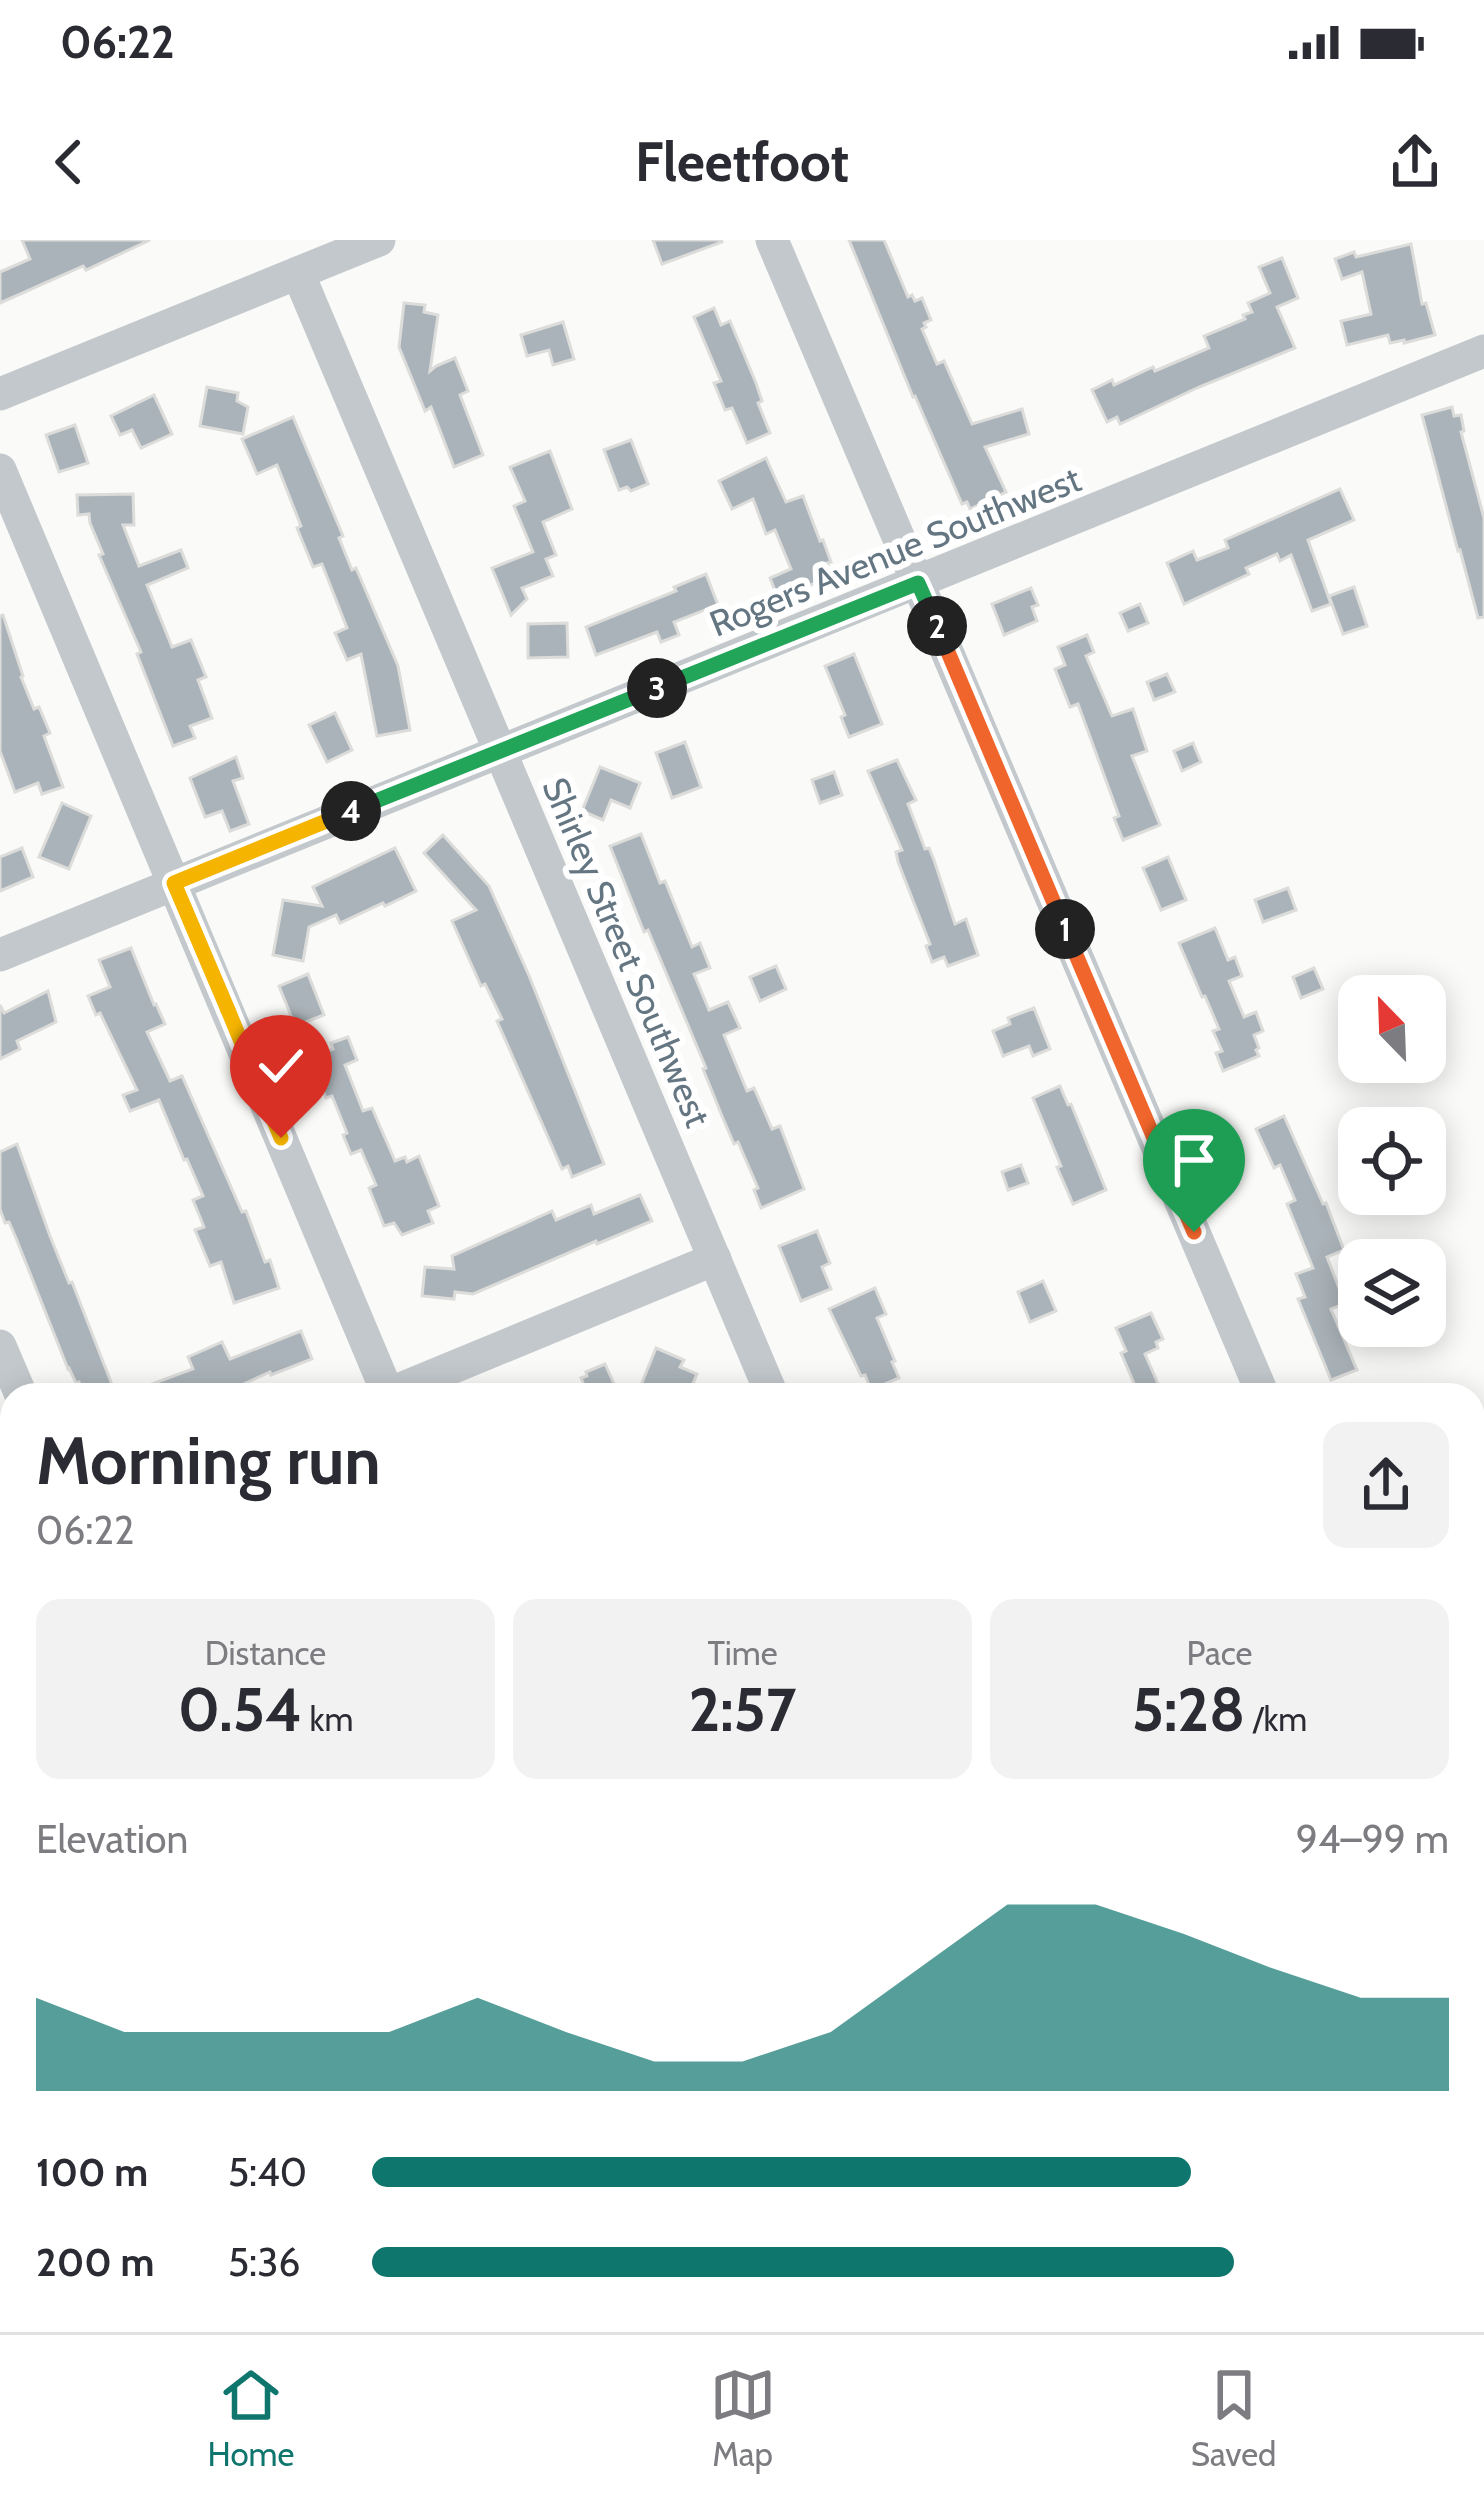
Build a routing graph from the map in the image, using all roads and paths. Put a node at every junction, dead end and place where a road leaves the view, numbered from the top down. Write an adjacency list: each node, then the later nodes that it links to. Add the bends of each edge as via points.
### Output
1 (379, 240): 3 (street)
2 (772, 240): 7 (street)
3 (298, 273): 5 (street); 8 (street, Shirley Street Southwest)
4 (1484, 351): 7 (street, Rogers Avenue Southwest)
5 (0, 394)
6 (0, 470): 9 (street)
7 (918, 583): 8 (street, Rogers Avenue Southwest); 17 (street)
8 (500, 751): 9 (street, Rogers Avenue Southwest); 11 (street, Shirley Street Southwest)
9 (174, 883): 10 (street, Rogers Avenue Southwest); 14 (street)
10 (0, 955)
11 (715, 1259): 15 (street); 16 (street, Shirley Street Southwest)
12 (0, 1346): 13 (street)
13 (16, 1383)
14 (382, 1383)
15 (416, 1383)
16 (767, 1383)
17 (1258, 1383)

